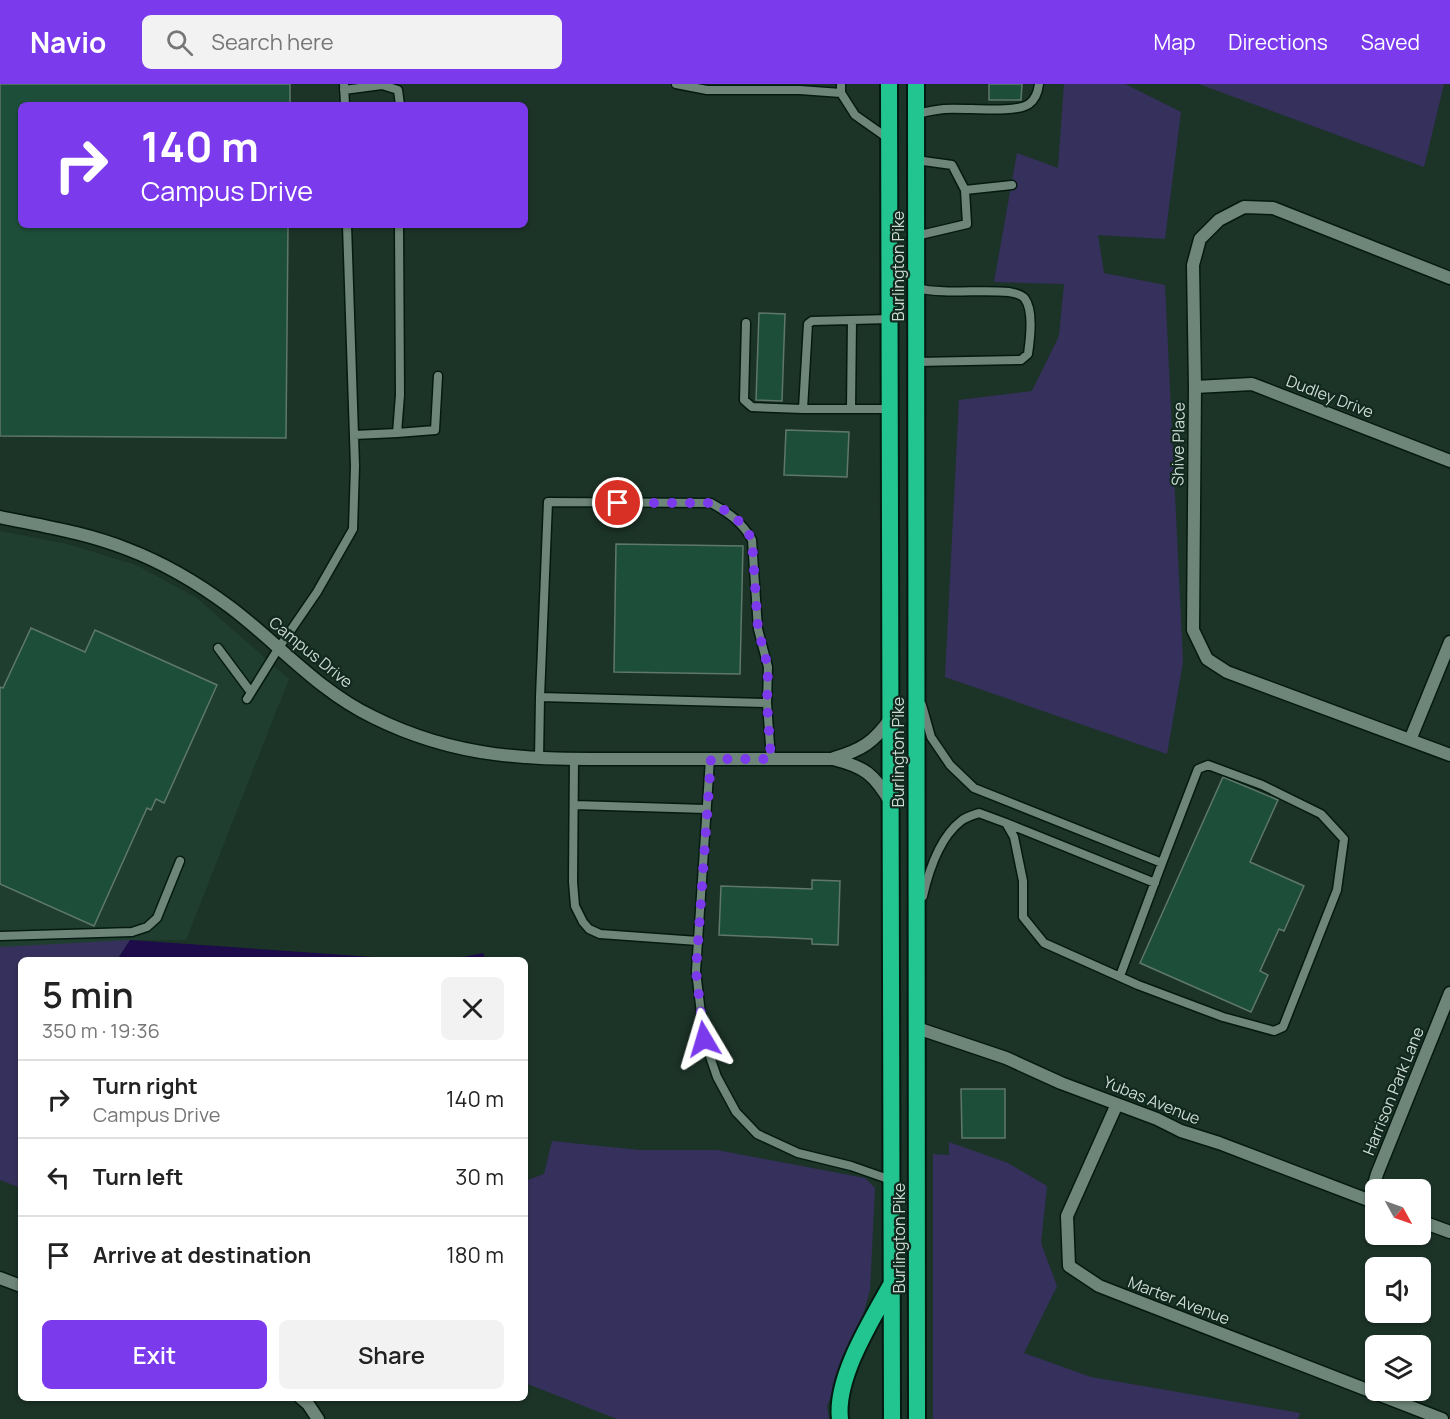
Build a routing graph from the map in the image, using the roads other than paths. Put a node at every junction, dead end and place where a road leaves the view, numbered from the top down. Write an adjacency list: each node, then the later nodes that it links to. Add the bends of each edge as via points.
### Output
1 (676, 84): 6 (lane, via 707,90)
2 (890, 84): 11 (highway, Burlington Pike)
3 (916, 84): 10 (highway, Burlington Pike)
4 (1039, 84): 10 (lane, via 1038,94 1024,106)
5 (344, 87): 8 (lane); 9 (lane, via 382,85 398,90)
6 (800, 87): 7 (lane)
7 (841, 89): 11 (lane, via 855,115)
8 (345, 102)
9 (400, 102)
10 (916, 114): 12 (highway, Burlington Pike)
11 (890, 140): 20 (highway, Burlington Pike)
12 (916, 160): 14 (lane, via 952,165); 17 (highway, Burlington Pike)
13 (1012, 185): 14 (lane)
14 (965, 190): 17 (lane, via 967,224)
15 (347, 228): 30 (lane)
16 (399, 228): 29 (lane)
17 (916, 236): 19 (highway, Burlington Pike)
18 (1450, 278): 25 (street, Shive Place, via 1274,208 1244,207 1219,220 1200,239 1193,265)
19 (916, 288): 23 (highway, Burlington Pike); 23 (lane, via 1021,295 1029,308 1030,326 1028,354 1022,360)
20 (890, 319): 21 (lane); 28 (highway, Burlington Pike)
21 (852, 320): 26 (lane, via 808,324); 27 (lane)
22 (746, 323): 26 (lane, via 744,400 752,407)
23 (916, 362): 36 (highway, Burlington Pike)
24 (438, 376): 29 (lane, via 435,430)
25 (1195, 387): 31 (street, Dudley Drive, via 1252,384); 40 (street, Shive Place, via 1193,630 1207,659 1227,672)
26 (803, 408): 27 (lane)
27 (851, 409): 28 (lane)
28 (890, 409): 39 (highway, Burlington Pike)
29 (397, 433): 30 (lane)
30 (354, 435): 35 (lane, via 353,529 317,592)
31 (1450, 461)
32 (0, 517): 35 (street, Campus Drive, via 76,533 148,557 229,606)
33 (1450, 642): 40 (street)
34 (219, 648): 35 (lane, via 249,695)
35 (278, 648): 42 (street, Campus Drive, via 343,700 410,734 489,755)
36 (916, 688): 52 (lane, via 931,737 974,788); 54 (highway, Burlington Pike)
37 (540, 698): 38 (lane); 38 (lane, via 548,502 711,503 730,513 752,540 758,629 768,667); 42 (lane)
38 (767, 703): 45 (lane)
39 (891, 718): 46 (street, Campus Drive, via 870,743); 47 (highway, Burlington Pike)
40 (1410, 740): 41 (street, Shive Place)
41 (1450, 755)
42 (539, 759): 43 (street, Campus Drive)
43 (574, 759): 44 (street, Campus Drive); 48 (lane)
44 (711, 759): 45 (street, Campus Drive); 49 (lane)
45 (771, 759): 46 (street, Campus Drive)
46 (833, 759): 47 (street, Campus Drive, via 869,772)
47 (891, 804): 62 (highway, Burlington Pike)
48 (574, 805): 49 (lane); 56 (lane, via 575,906 589,929 600,934)
49 (706, 809): 56 (lane)
50 (1006, 823): 53 (lane); 54 (lane, via 979,813 962,821 944,841 928,874); 57 (lane, via 1014,837 1023,881 1023,917 1044,944)
51 (180, 861): 55 (lane, via 157,918 147,927 132,932)
52 (1162, 863): 53 (lane); 57 (lane, via 1198,769 1208,765 1322,814 1344,839 1337,890 1282,1027 1274,1031 1224,1017)
53 (1155, 883): 57 (lane)
54 (916, 919): 59 (highway, Burlington Pike)
55 (0, 936)
56 (698, 940): 62 (lane, via 696,971 704,1039 717,1077 736,1112 757,1134 798,1153)
57 (1120, 976)
58 (1450, 993): 61 (street, Harrison Park Lane)
59 (917, 1028): 60 (street, Yubas Avenue, via 1006,1058); 73 (highway, Burlington Pike)
60 (1117, 1104): 63 (street, Yubas Avenue); 74 (street, Marter Avenue, via 1067,1216 1069,1266 1099,1286)
61 (1376, 1179)
62 (891, 1180): 68 (highway, Burlington Pike)
63 (1365, 1199)
64 (1431, 1225): 65 (street)
65 (1450, 1232)
66 (0, 1278): 67 (street)
67 (18, 1285)
68 (892, 1285): 71 (highway, via 848,1370 839,1406); 72 (highway, Burlington Pike)
69 (304, 1401): 70 (street)
70 (318, 1419)
71 (840, 1419)
72 (892, 1419)
73 (917, 1419)
74 (1442, 1419)

